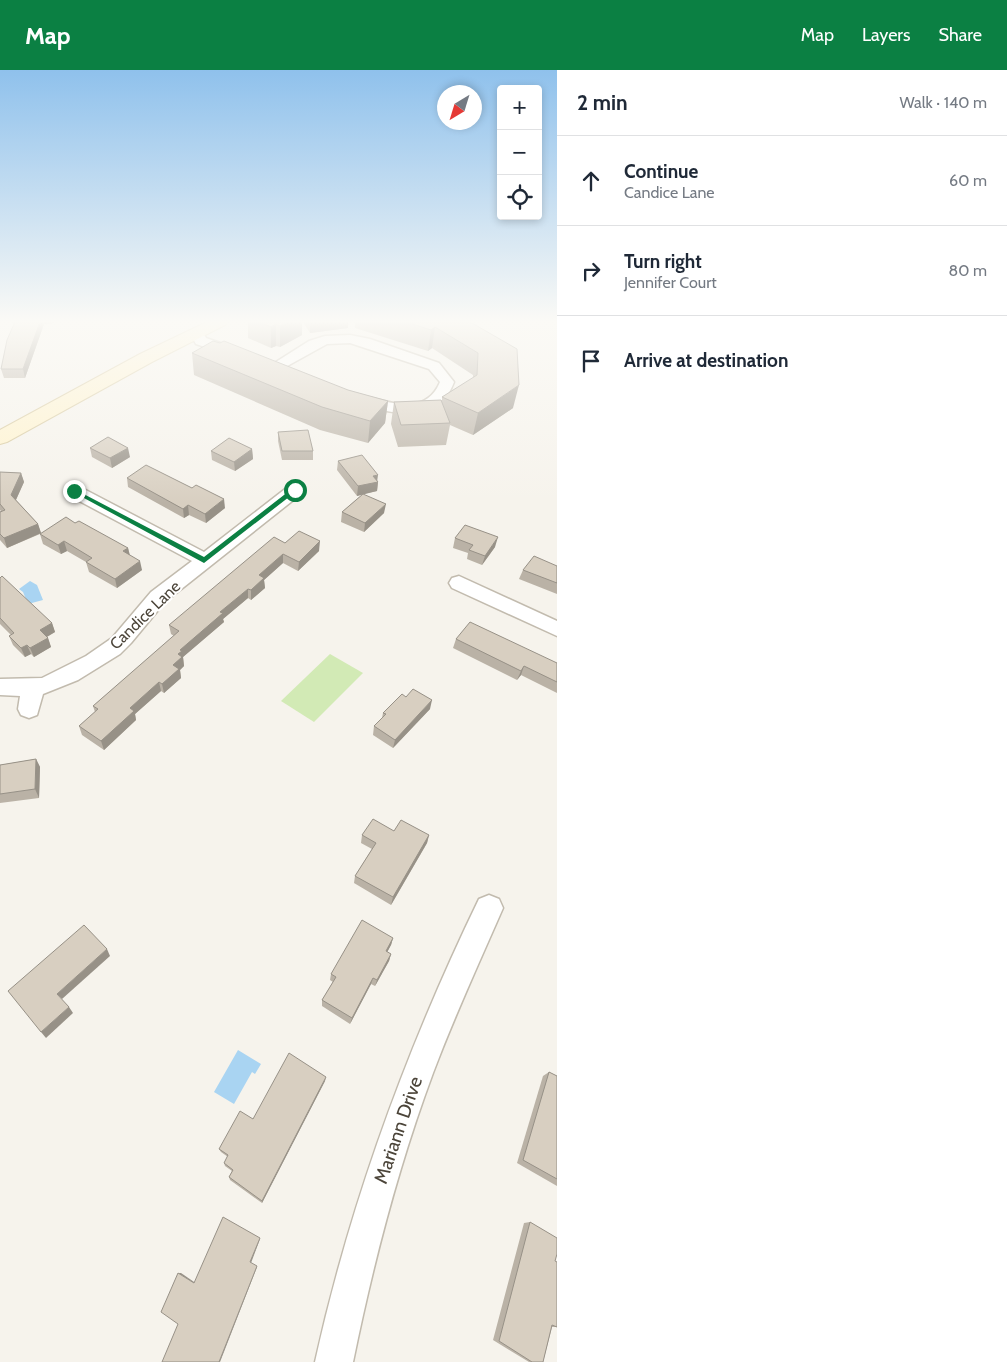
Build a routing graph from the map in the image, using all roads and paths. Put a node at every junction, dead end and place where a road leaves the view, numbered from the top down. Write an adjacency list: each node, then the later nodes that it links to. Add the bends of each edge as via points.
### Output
1 (100, 382): 4 (main road)
2 (447, 382): 3 (street, via 440,399 411,408 375,405)
3 (348, 395)
4 (3, 433)
5 (295, 490): 7 (street, Candice Lane)
6 (74, 491): 7 (street)
7 (204, 560): 11 (street, Candice Lane, via 158,596 120,642 65,676 44,686)
8 (459, 583): 9 (street)
9 (557, 629)
10 (0, 687): 11 (street, Candice Lane)
11 (33, 687): 12 (street)
12 (29, 709)
13 (489, 908): 14 (street, Mariann Drive, via 416,1074 366,1222)
14 (334, 1362)

